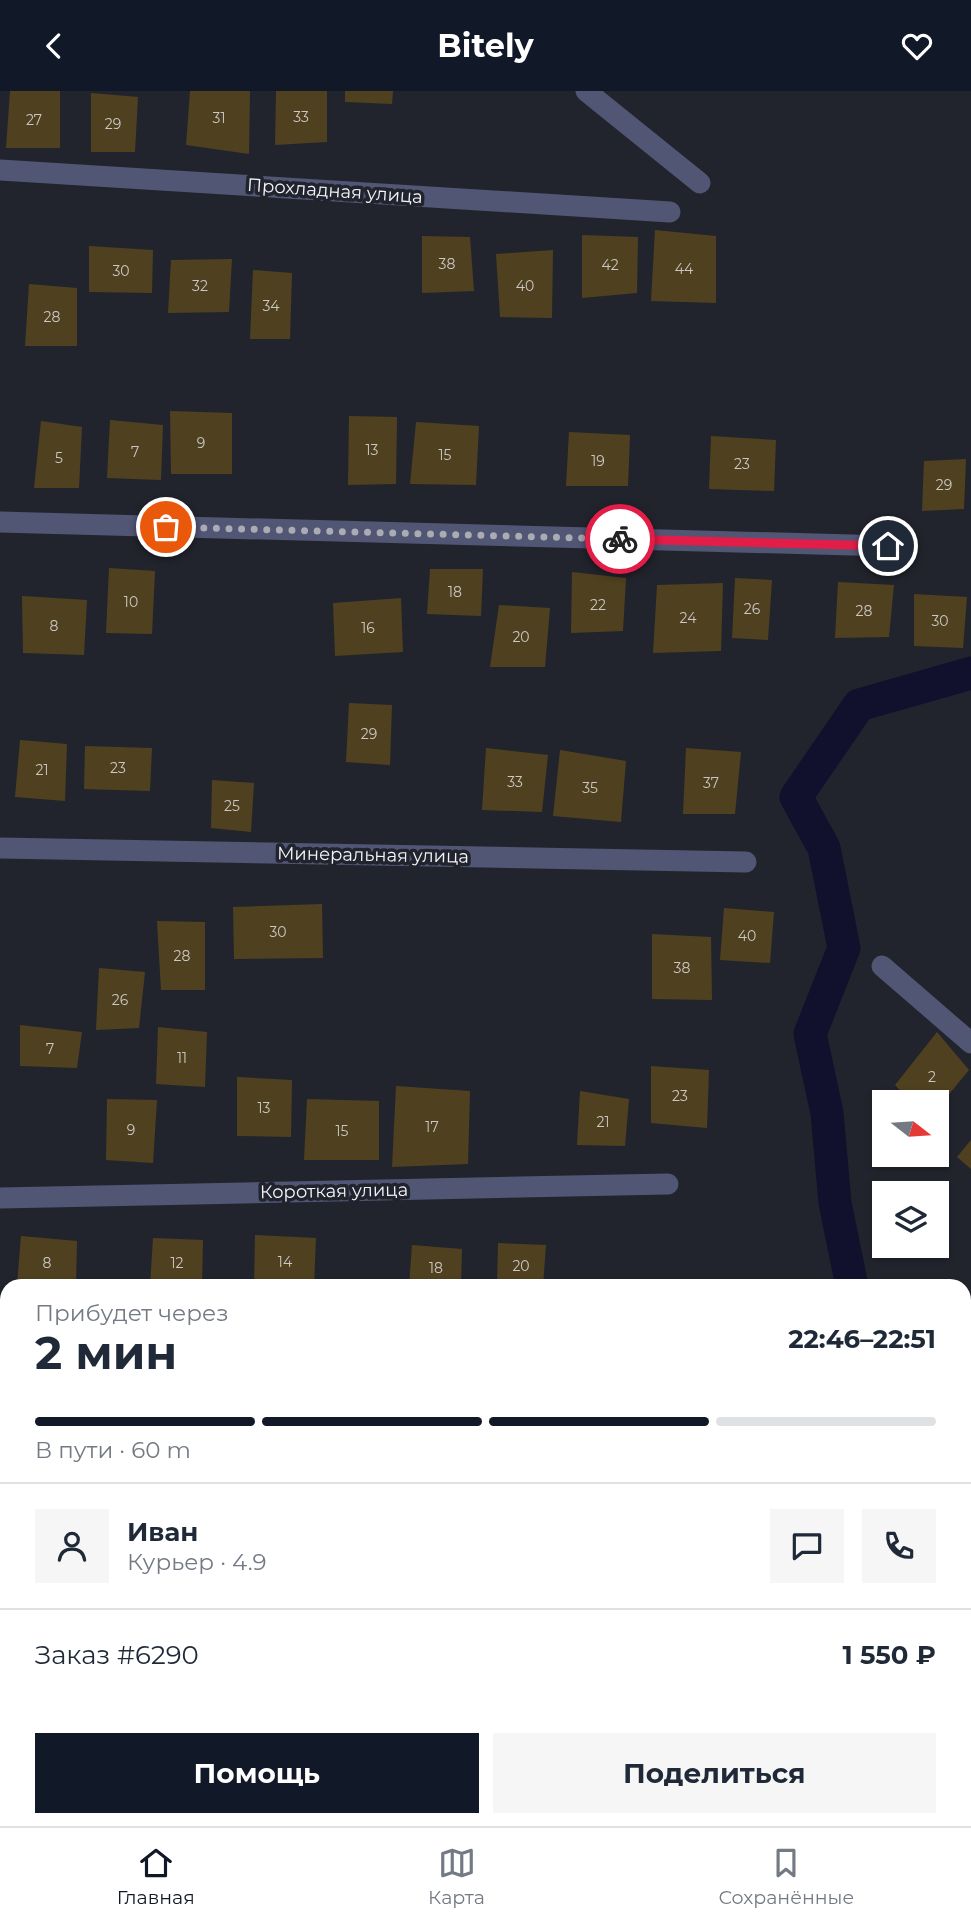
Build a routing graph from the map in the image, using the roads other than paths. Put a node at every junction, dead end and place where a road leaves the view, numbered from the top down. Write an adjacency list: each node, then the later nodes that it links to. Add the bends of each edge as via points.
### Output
1 (586, 91): 3 (street)
2 (0, 170): 4 (street, Прохладная улица)
3 (700, 183)
4 (670, 212)
5 (0, 522): 6 (street)
6 (888, 546)
7 (0, 848): 8 (street, Минеральная улица)
8 (746, 862)
9 (882, 967): 10 (street)
10 (971, 1043)
11 (668, 1184): 12 (street, Короткая улица)
12 (0, 1198)

